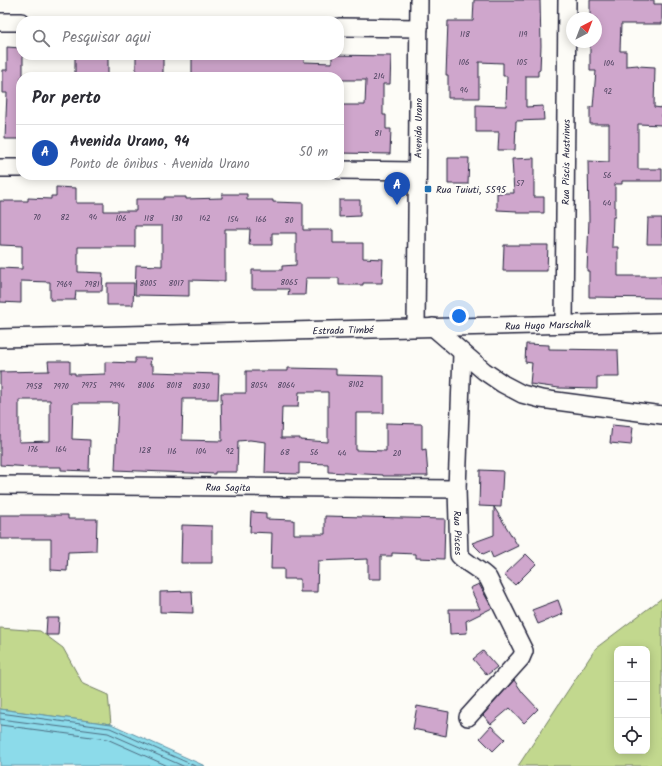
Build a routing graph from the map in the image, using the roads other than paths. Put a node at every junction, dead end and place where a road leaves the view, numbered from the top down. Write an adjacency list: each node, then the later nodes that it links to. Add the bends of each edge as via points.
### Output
1 (419, 0): 6 (street, Avenida Urano)
2 (567, 0): 12 (street, Rua Piscis Austrinus)
3 (0, 22): 4 (street)
4 (16, 22)
5 (344, 27): 6 (street)
6 (419, 28): 10 (street, Avenida Urano)
7 (0, 168): 8 (street)
8 (16, 168)
9 (344, 170): 10 (street)
10 (417, 171): 13 (street, Avenida Urano)
11 (662, 322): 12 (street, Rua Hugo Marschalk)
12 (564, 324): 14 (street, Rua Hugo Marschalk)
13 (416, 327): 14 (street, Estrada Timbé); 15 (street, Estrada Timbé)
14 (433, 327): 16 (street)
15 (0, 338)
16 (462, 353): 17 (street, via 503,384 522,394 541,399); 19 (street, Rua Pisces)
17 (662, 415)
18 (0, 485): 19 (street, Rua Sagita)
19 (457, 489): 20 (street, Rua Pisces, via 459,555 488,578 524,651 521,658)
20 (468, 717)

